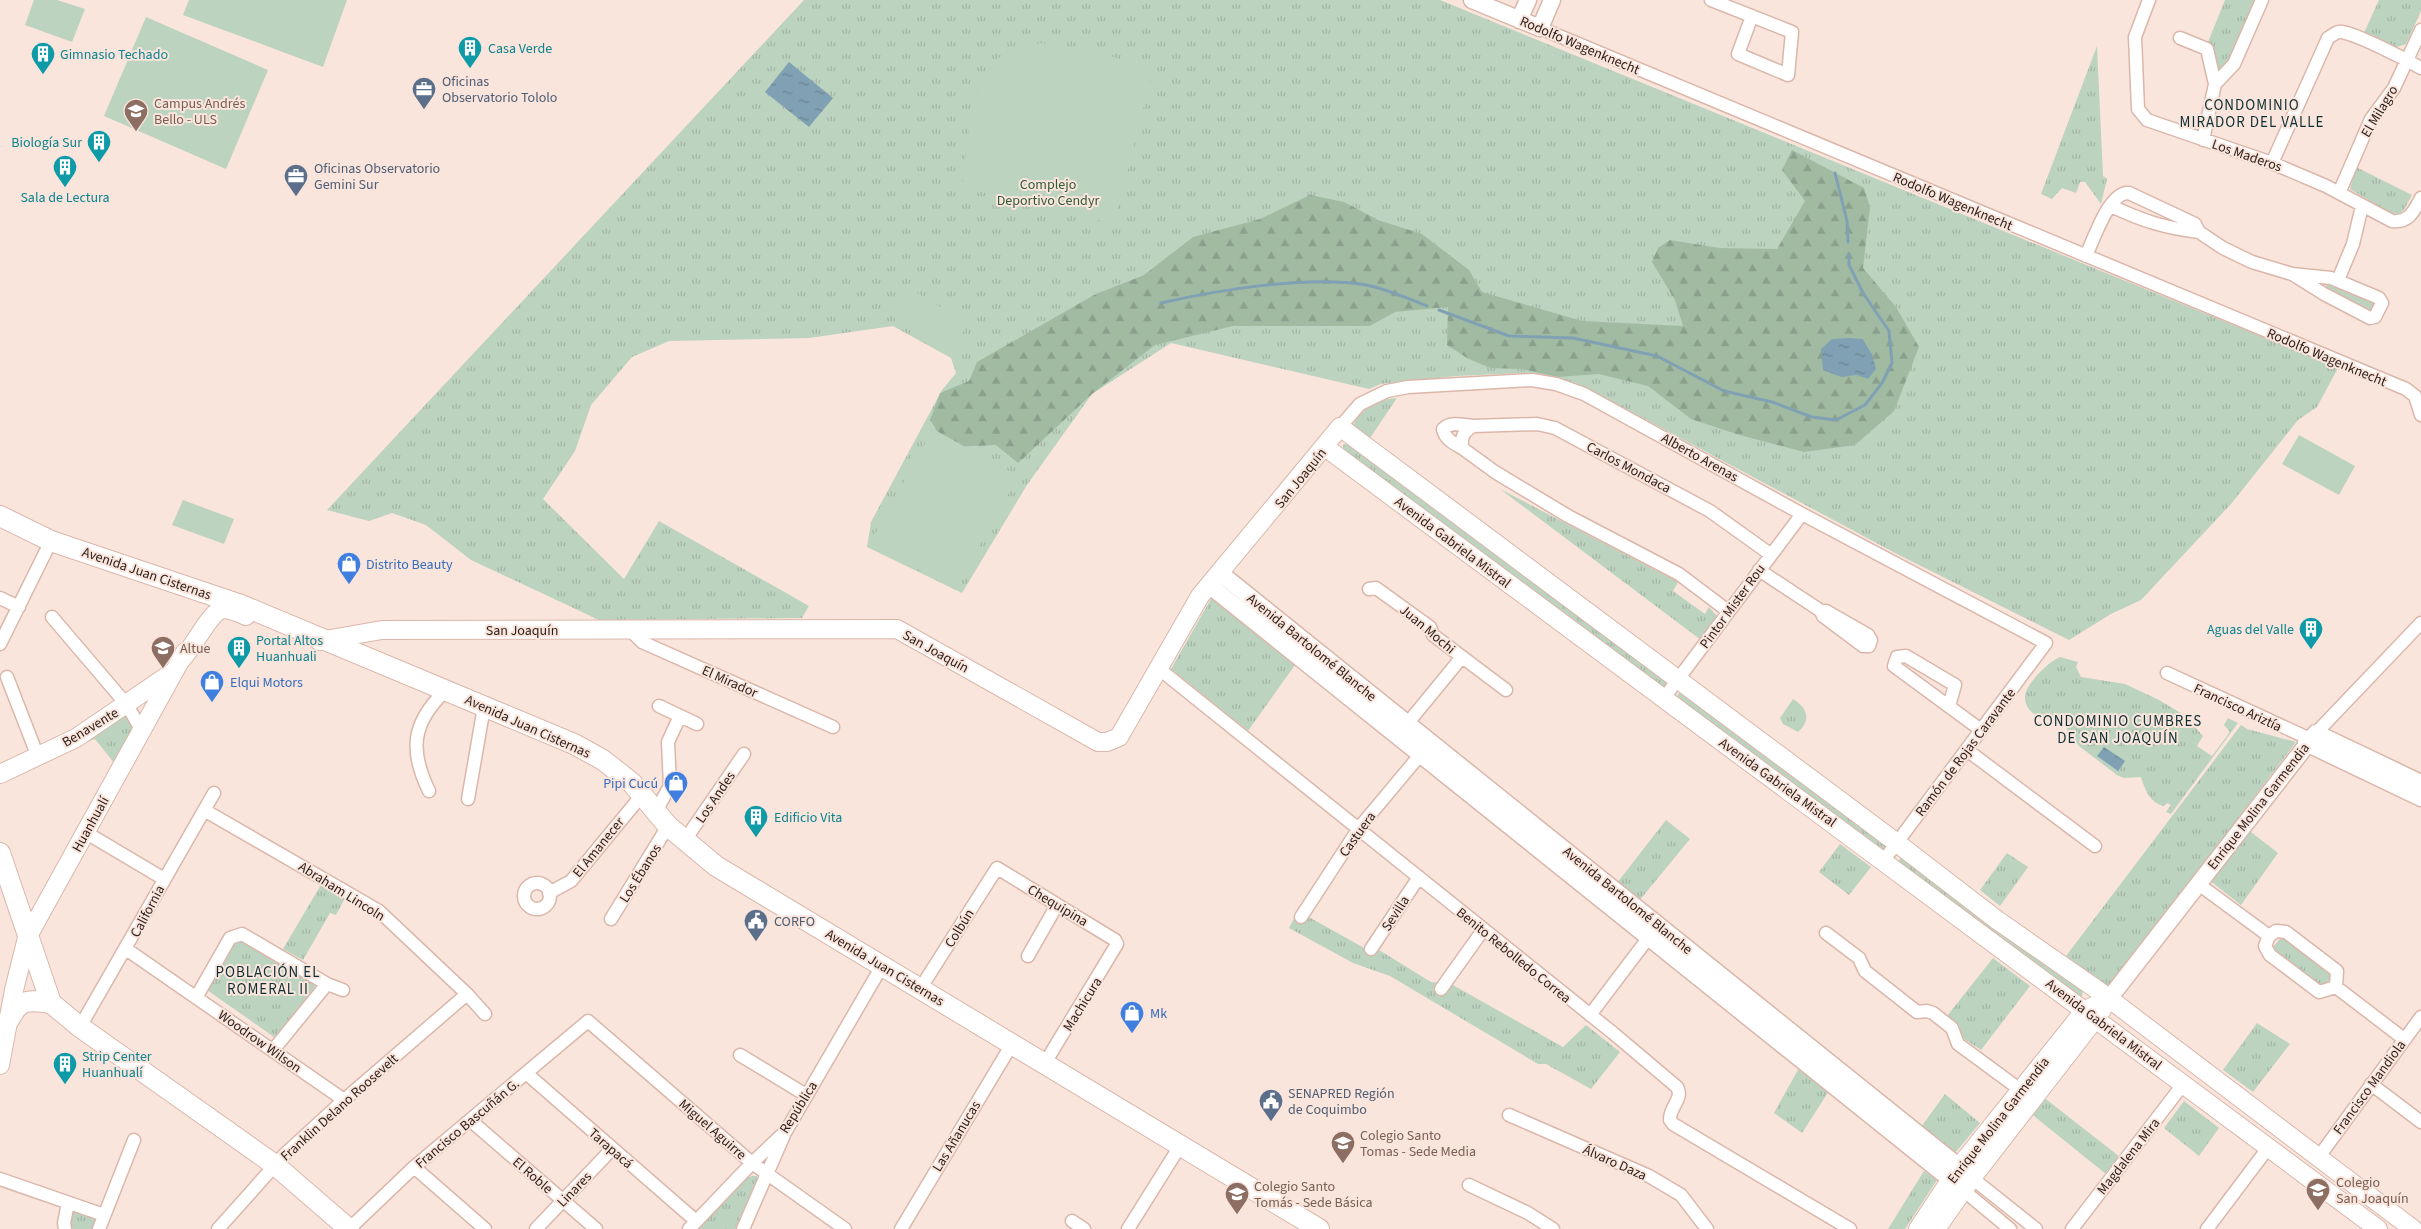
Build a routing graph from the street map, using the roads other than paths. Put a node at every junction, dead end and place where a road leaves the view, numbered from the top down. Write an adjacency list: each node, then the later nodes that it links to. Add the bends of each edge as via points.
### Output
1 (1472, 0): 8 (street, Rodolfo Wagenknecht)
2 (1528, 0): 8 (street)
3 (1552, 0): 9 (street)
4 (1712, 0): 7 (street)
5 (2149, 0): 15 (street, Los Maderos, via 2134,37 2138,109 2147,120)
6 (2262, 0): 14 (street, via 2234,64)
7 (1752, 16): 7 (street, via 1792,32 1788,75 1738,54)
8 (1519, 20): 9 (street, Rodolfo Wagenknecht)
9 (1540, 28): 24 (street, Rodolfo Wagenknecht)
10 (2421, 30): 12 (street, El Milagro)
11 (2180, 38): 14 (street, via 2207,49)
12 (2408, 61): 13 (street); 16 (street, via 2342,32 2328,38); 17 (street, El Milagro, via 2394,88 2371,119)
13 (2421, 68)
14 (2215, 84): 15 (street)
15 (2203, 140): 16 (street, Los Maderos)
16 (2272, 163): 17 (street, Los Maderos)
17 (2339, 193): 20 (street, Los Maderos)
18 (2421, 198): 20 (street, Los Maderos, via 2412,215 2401,222)
19 (2111, 206): 21 (street, via 2126,192); 22 (street, via 2141,221); 24 (street, via 2104,212)
20 (2368, 210): 26 (street)
21 (2169, 211): 22 (street); 23 (street, via 2195,224)
22 (2163, 227): 23 (street)
23 (2200, 232): 25 (street, via 2237,256)
24 (2086, 256): 28 (street, Rodolfo Wagenknecht, via 2412,392)
25 (2292, 274): 26 (street); 27 (street)
26 (2334, 279): 27 (street, via 2324,285); 27 (street, via 2379,298 2382,302 2377,315 2370,318)
27 (2324, 294)
28 (2421, 415)
29 (1473, 426): 32 (street, via 1464,431); 32 (street, Carlos Mondaca, via 1454,424 1443,429 1449,440); 36 (street, Carlos Mondaca, via 1536,424 1555,428 1710,511)
30 (1340, 428): 31 (main road, San Joaquín); 33 (street, Alberto Arenas, via 1360,404 1387,391 1506,381 1532,380 1556,384 1584,394); 56 (main road, Avenida Gabriela Mistral)
31 (1325, 447): 38 (main road, San Joaquín); 59 (main road, Avenida Gabriela Mistral)
32 (1462, 448): 43 (street, Carlos Mondaca, via 1568,516 1679,574)
33 (1802, 514): 36 (street, Pintor Mister Rou); 49 (street, Alberto Arenas)
34 (0, 516): 35 (main road, Avenida Juan Cisternas)
35 (51, 541): 41 (main road, Avenida Juan Cisternas); 42 (street)
36 (1770, 554): 37 (street, Pintor Mister Rou)
37 (1759, 570): 43 (street, Pintor Mister Rou); 44 (street)
38 (1214, 579): 53 (main road, San Joaquín); 66 (street, Avenida Bartolomé Blanche); 73 (street, Avenida Bartolomé Blanche)
39 (1369, 589): 51 (street, Juan Mochi, via 1376,588 1430,627 1433,635)
40 (0, 598): 42 (street)
41 (222, 603): 48 (main road, Avenida Juan Cisternas); 52 (main road, Huanhualí)
42 (19, 607): 50 (street)
43 (1728, 611): 56 (street, Pintor Mister Rou)
44 (1821, 611)
45 (52, 617): 60 (street)
46 (2421, 623): 70 (street, Enrique Molina Garmendia)
47 (630, 630): 48 (main road, San Joaquín, via 382,630); 53 (main road, San Joaquín, via 897,629 1098,742 1119,736); 67 (street, El Mirador, via 642,642)
48 (323, 640): 58 (main road, Avenida Juan Cisternas)
49 (2046, 643): 68 (street, Ramón de Rojas Caravante)
50 (0, 644)
51 (1462, 657): 57 (street, Juan Mochi); 66 (street, Juan Mochi)
52 (177, 666): 60 (main road, Benavente); 69 (main road, Huanhualí)
53 (1158, 668): 84 (street, Benito Rebolledo Correa)
54 (2167, 673): 70 (street, Francisco Ariztía)
55 (7, 677): 74 (street)
56 (1678, 680): 59 (street, Pintor Mister Rou); 87 (main road, Avenida Gabriela Mistral)
57 (1506, 690)
58 (445, 691): 63 (main road, Avenida Juan Cisternas); 77 (street, via 420,722 417,733 423,779)
59 (1664, 698): 90 (main road, Avenida Gabriela Mistral)
60 (127, 705): 69 (street); 74 (main road, Benavente, via 76,738)
61 (659, 706): 64 (street)
62 (1949, 706): 62 (street, via 1955,684 1906,656 1897,656 1894,666); 68 (street)
63 (484, 707): 79 (main road, Avenida Juan Cisternas, via 574,744 603,760); 81 (street)
64 (680, 716): 65 (street); 83 (street, via 668,742 670,786)
65 (697, 724)
66 (1407, 724): 132 (street, Avenida Bartolomé Blanche, via 1651,917)
67 (834, 727)
68 (1981, 730): 71 (street, Ramón de Rojas Caravante)
69 (142, 731): 85 (main road, Huanhualí)
70 (2311, 738): 76 (street); 80 (street); 94 (street, Enrique Molina Garmendia)
71 (1967, 750): 87 (street, Ramón de Rojas Caravante); 88 (street)
72 (744, 754): 86 (street, Los Andes)
73 (1420, 755): 84 (street, Castuera); 101 (street, Avenida Bartolomé Blanche)
74 (38, 757): 75 (main road, Benavente)
75 (0, 774)
76 (2421, 783)
77 (429, 791)
78 (214, 793): 82 (street, California)
79 (642, 795): 83 (main road, Avenida Juan Cisternas); 95 (street, El Amanecer, via 571,881)
80 (2421, 798)
81 (468, 799)
82 (204, 810): 93 (street, California); 114 (street, Abraham Lincoln, via 379,911)
83 (662, 819): 86 (main road, Avenida Juan Cisternas); 98 (street, Los Ébanos)
84 (1359, 828): 92 (street, Benito Rebolledo Correa); 97 (street, Castuera)
85 (85, 832): 93 (street); 103 (main road, Huanhualí)
86 (685, 840): 108 (main road, Avenida Juan Cisternas, via 716,866)
87 (1897, 843): 90 (street, Ramón de Rojas Caravante); 116 (main road, Avenida Gabriela Mistral)
88 (2095, 846)
89 (0, 853): 103 (main road)
90 (1884, 860): 120 (main road, Avenida Gabriela Mistral)
91 (997, 868): 96 (street, Chequipina); 111 (street, Colbún)
92 (1419, 877): 99 (street, Benito Rebolledo Correa); 106 (street, Sevilla)
93 (164, 879): 105 (street, California)
94 (2198, 883): 102 (street); 116 (street, Enrique Molina Garmendia)
95 (549, 893)
96 (1058, 905): 104 (street, Chequipina); 107 (street)
97 (1301, 917)
98 (611, 919)
99 (1483, 930): 112 (street); 119 (street, Benito Rebolledo Correa)
100 (1826, 933): 136 (street, via 1859,958 1865,971 1917,1012 1933,1013 1952,1028 1958,1044)
101 (1649, 936): 119 (street); 132 (street, Avenida Bartolomé Blanche)
102 (2269, 936): 110 (street, via 2266,946 2270,955 2319,992); 110 (street, via 2276,930 2286,932 2337,971)
103 (27, 938): 117 (main road); 122 (main road, Huanhualí)
104 (1117, 944): 129 (street, Machicura)
105 (126, 949): 115 (street, Woodrow Wilson); 124 (street, California)
106 (1371, 949)
107 (1028, 956)
108 (882, 966): 111 (main road, Avenida Juan Cisternas); 135 (street, República)
109 (327, 984): 113 (street); 115 (street, via 242,934 230,938); 127 (street)
110 (2336, 987): 125 (street)
111 (920, 988): 126 (main road, Avenida Juan Cisternas)
112 (1441, 989)
113 (343, 990)
114 (467, 994): 118 (street, Abraham Lincoln); 137 (street, Franklin Delano Roosevelt)
115 (197, 996): 127 (street, Woodrow Wilson)
116 (2108, 1000): 120 (main road, Enrique Molina Garmendia); 138 (main road, Avenida Gabriela Mistral)
117 (51, 1003): 122 (main road, via 26,1002 16,1006); 124 (main road)
118 (485, 1014)
119 (1590, 1015): 176 (street, Benito Rebolledo Correa, via 1676,1087 1679,1098 1669,1114 1673,1124)
120 (2091, 1015): 133 (main road, Avenida Gabriela Mistral); 136 (main road, Enrique Molina Garmendia)
121 (2421, 1017): 125 (street, Francisco Mandiola)
122 (9, 1020): 130 (main road, Huanhualí)
123 (588, 1021): 131 (street, Francisco Bascuñán G.); 149 (street, Miguel Aguirre)
124 (80, 1027): 150 (main road)
125 (2404, 1039): 134 (street, Francisco Mandiola)
126 (1012, 1044): 129 (main road, Avenida Juan Cisternas); 171 (street, Las Añanucas)
127 (274, 1049): 137 (street, Woodrow Wilson)
128 (740, 1055): 135 (street)
129 (1045, 1063): 145 (main road, Avenida Juan Cisternas)
130 (0, 1065)
131 (526, 1073): 141 (street, Francisco Bascuñán G.); 147 (street, Tarapacá)
132 (1834, 1077): 153 (street, Avenida Bartolomé Blanche)
133 (2184, 1083): 140 (main road, Avenida Gabriela Mistral); 181 (street, Magdalena Mira)
134 (2371, 1084): 142 (street); 148 (street, Francisco Mandiola)
135 (806, 1095): 143 (street, República)
136 (2027, 1095): 153 (main road, Enrique Molina Garmendia)
137 (344, 1100): 150 (street, Franklin Delano Roosevelt)
138 (2244, 1102): 140 (street); 148 (main road, Avenida Gabriela Mistral)
139 (1509, 1115): 175 (street, Álvaro Daza, via 1649,1176 1680,1195)
140 (2231, 1119): 146 (main road, Avenida Gabriela Mistral)
141 (470, 1120): 151 (street, Francisco Bascuñán G.); 156 (street, El Roble)
142 (2421, 1122)
143 (786, 1130): 149 (street, República); 152 (street)
144 (134, 1140): 158 (street)
145 (1180, 1146): 161 (main road, Avenida Juan Cisternas); 173 (street)
146 (2268, 1148): 182 (street); 183 (main road, Avenida Gabriela Mistral)
147 (612, 1150): 156 (street, Linares); 160 (street, Tarapacá)
148 (2318, 1158): 184 (main road, Avenida Gabriela Mistral)
149 (752, 1163): 152 (street, Miguel Aguirre); 160 (street, República)
150 (275, 1165): 164 (street, Franklin Delano Roosevelt); 165 (main road)
151 (414, 1167): 165 (street, Francisco Bascuñán G.); 166 (street)
152 (768, 1174): 169 (street); 170 (street, Miguel Aguirre)
153 (1961, 1178): 177 (main road, Enrique Molina Garmendia); 178 (main road, Enrique Molina Garmendia); 179 (street, Avenida Bartolomé Blanche); 180 (street, Avenida Bartolomé Blanche)
154 (0, 1179): 157 (street)
155 (1469, 1185): 174 (street, via 1528,1212)
156 (563, 1201): 167 (street, Linares); 168 (street, El Roble)
157 (68, 1203): 158 (street); 162 (street)
158 (104, 1215): 163 (street)
159 (1072, 1221): 172 (street)
160 (692, 1225)
161 (1311, 1227)
162 (65, 1229)
163 (99, 1229)
164 (218, 1229)
165 (349, 1229)
166 (485, 1229)
167 (536, 1229)
168 (596, 1229)
169 (743, 1229)
170 (845, 1229)
171 (901, 1229)
172 (1084, 1229)
173 (1128, 1229)
174 (1553, 1229)
175 (1707, 1229)
176 (1850, 1229)
177 (1918, 1229)
178 (1936, 1229)
179 (2010, 1229)
180 (2036, 1229)
181 (2072, 1229)
182 (2207, 1229)
183 (2378, 1229)
184 (2413, 1229)

